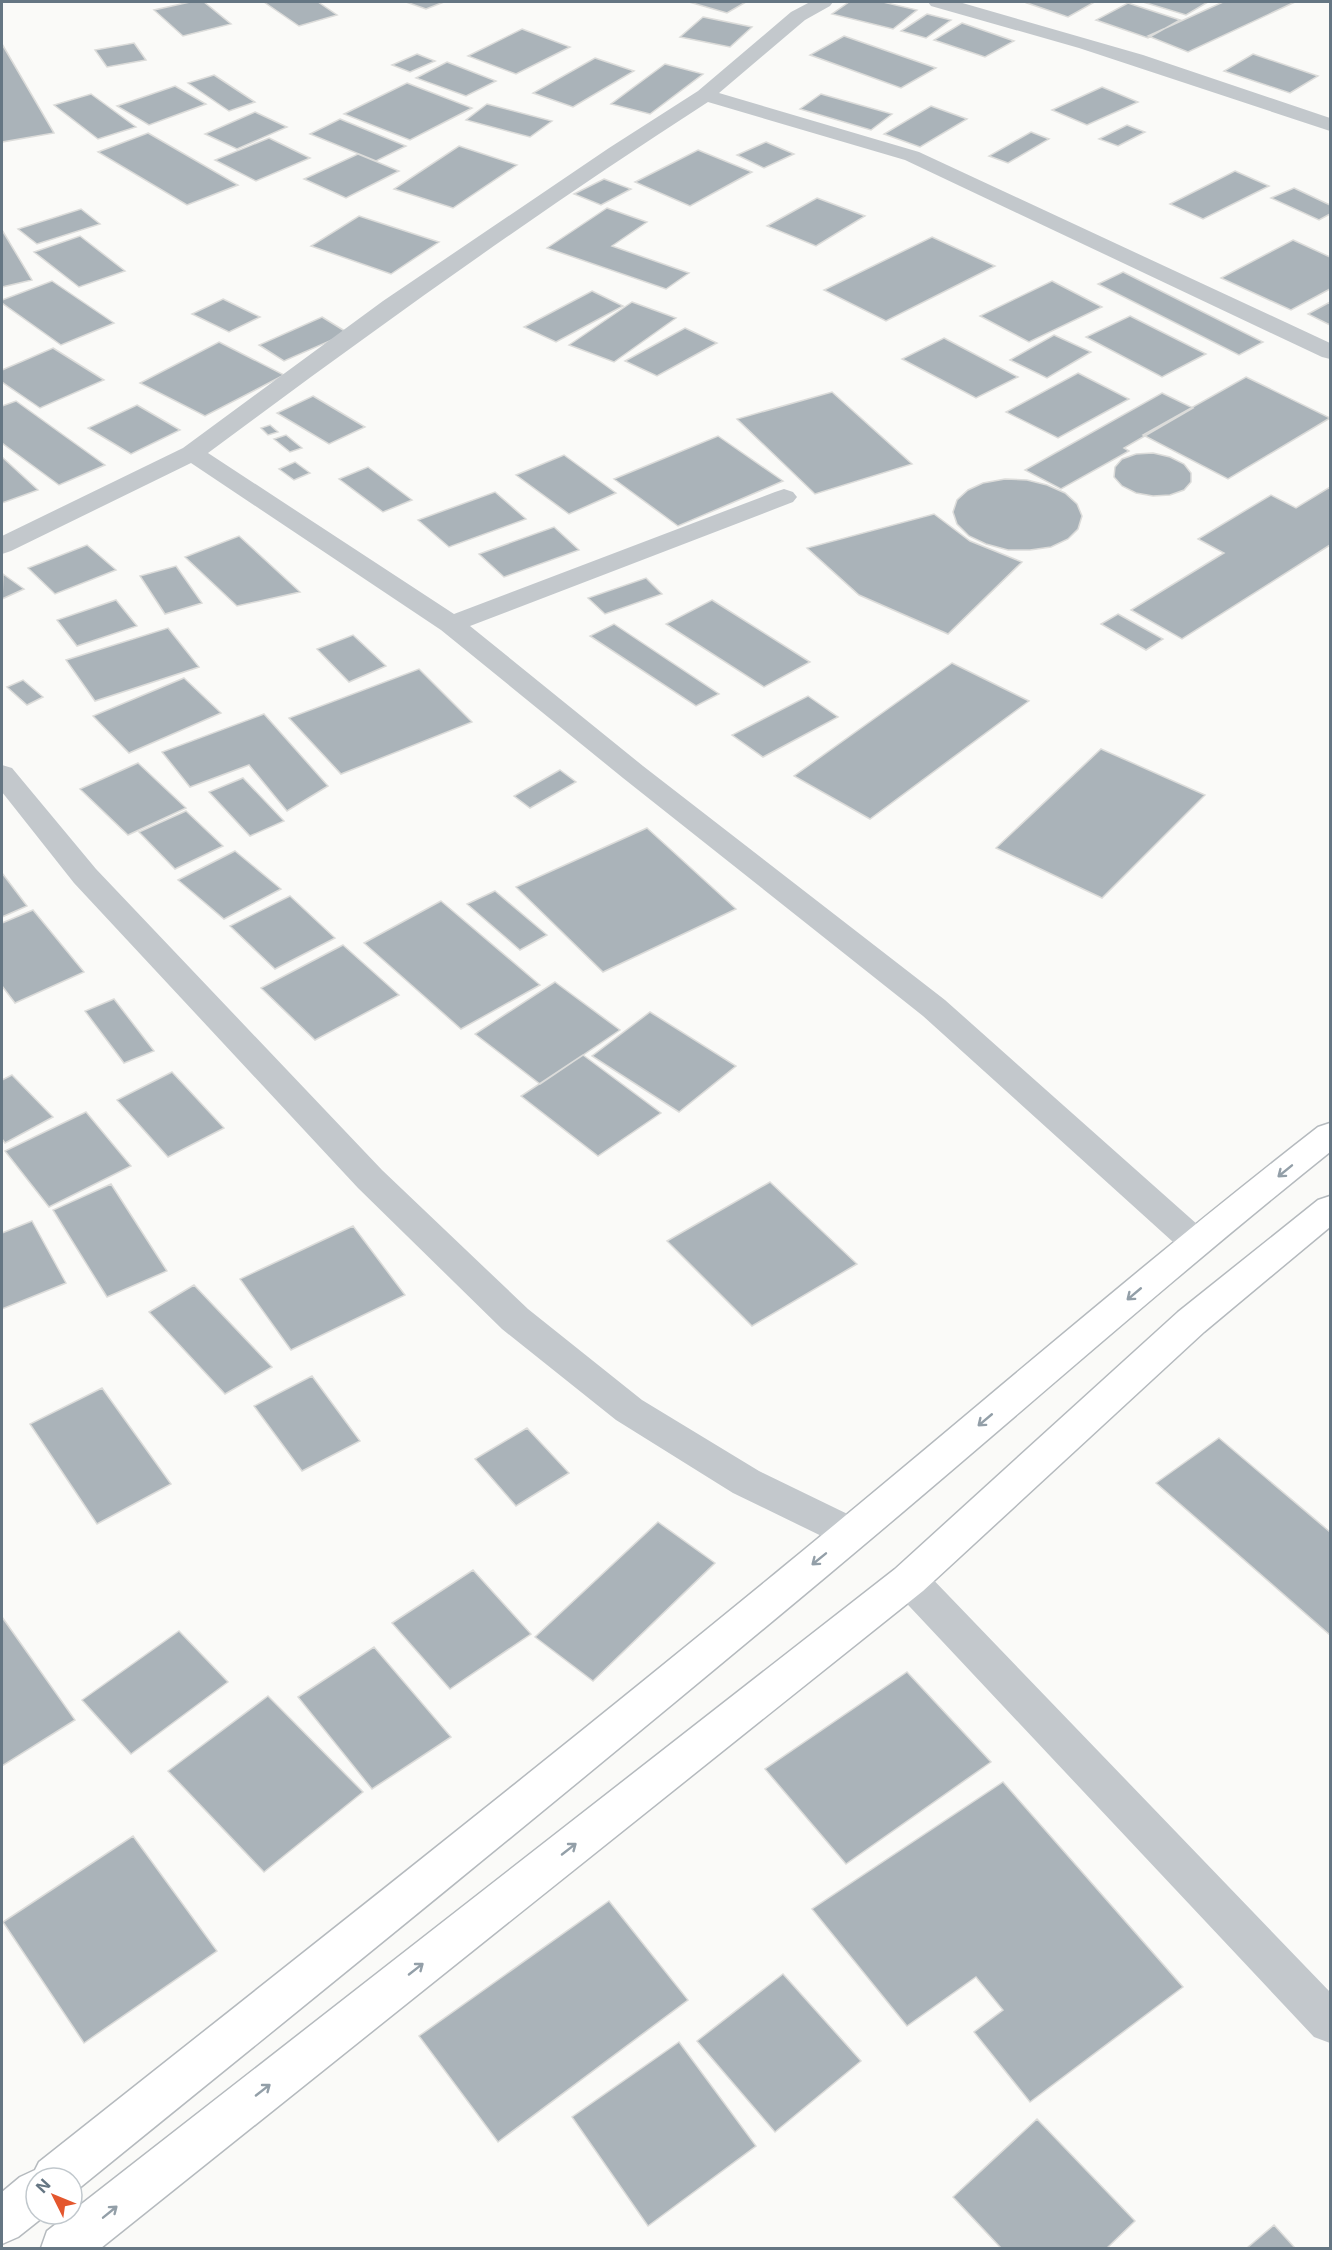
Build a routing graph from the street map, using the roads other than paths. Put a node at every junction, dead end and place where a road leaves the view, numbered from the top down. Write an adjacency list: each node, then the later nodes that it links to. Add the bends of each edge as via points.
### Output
1 (823, 2): 3 (street, via 788,24)
2 (938, 2): 4 (street, via 1150,62)
3 (705, 95): 5 (street, via 912,156); 6 (street, via 391,306)
4 (1330, 125)
5 (1330, 352)
6 (192, 453): 8 (street); 9 (street)
7 (784, 497): 9 (street)
8 (2, 546)
9 (452, 624): 13 (street, via 934,1008)
10 (2, 774): 14 (street, via 85,876 370,1179 515,1319 629,1410 746,1482)
11 (1330, 1134): 13 (main road, one-way to 13)
12 (1330, 1209): 15 (main road, via 1191,1322)
13 (1195, 1242): 14 (main road, one-way to 14)
14 (851, 1533): 17 (main road, one-way to 17)
15 (909, 1580): 16 (street); 20 (main road, one-way to 15)
16 (1330, 2022)
17 (70, 2166)
18 (24, 2203): 19 (main road)
19 (2, 2221)
20 (64, 2248)

